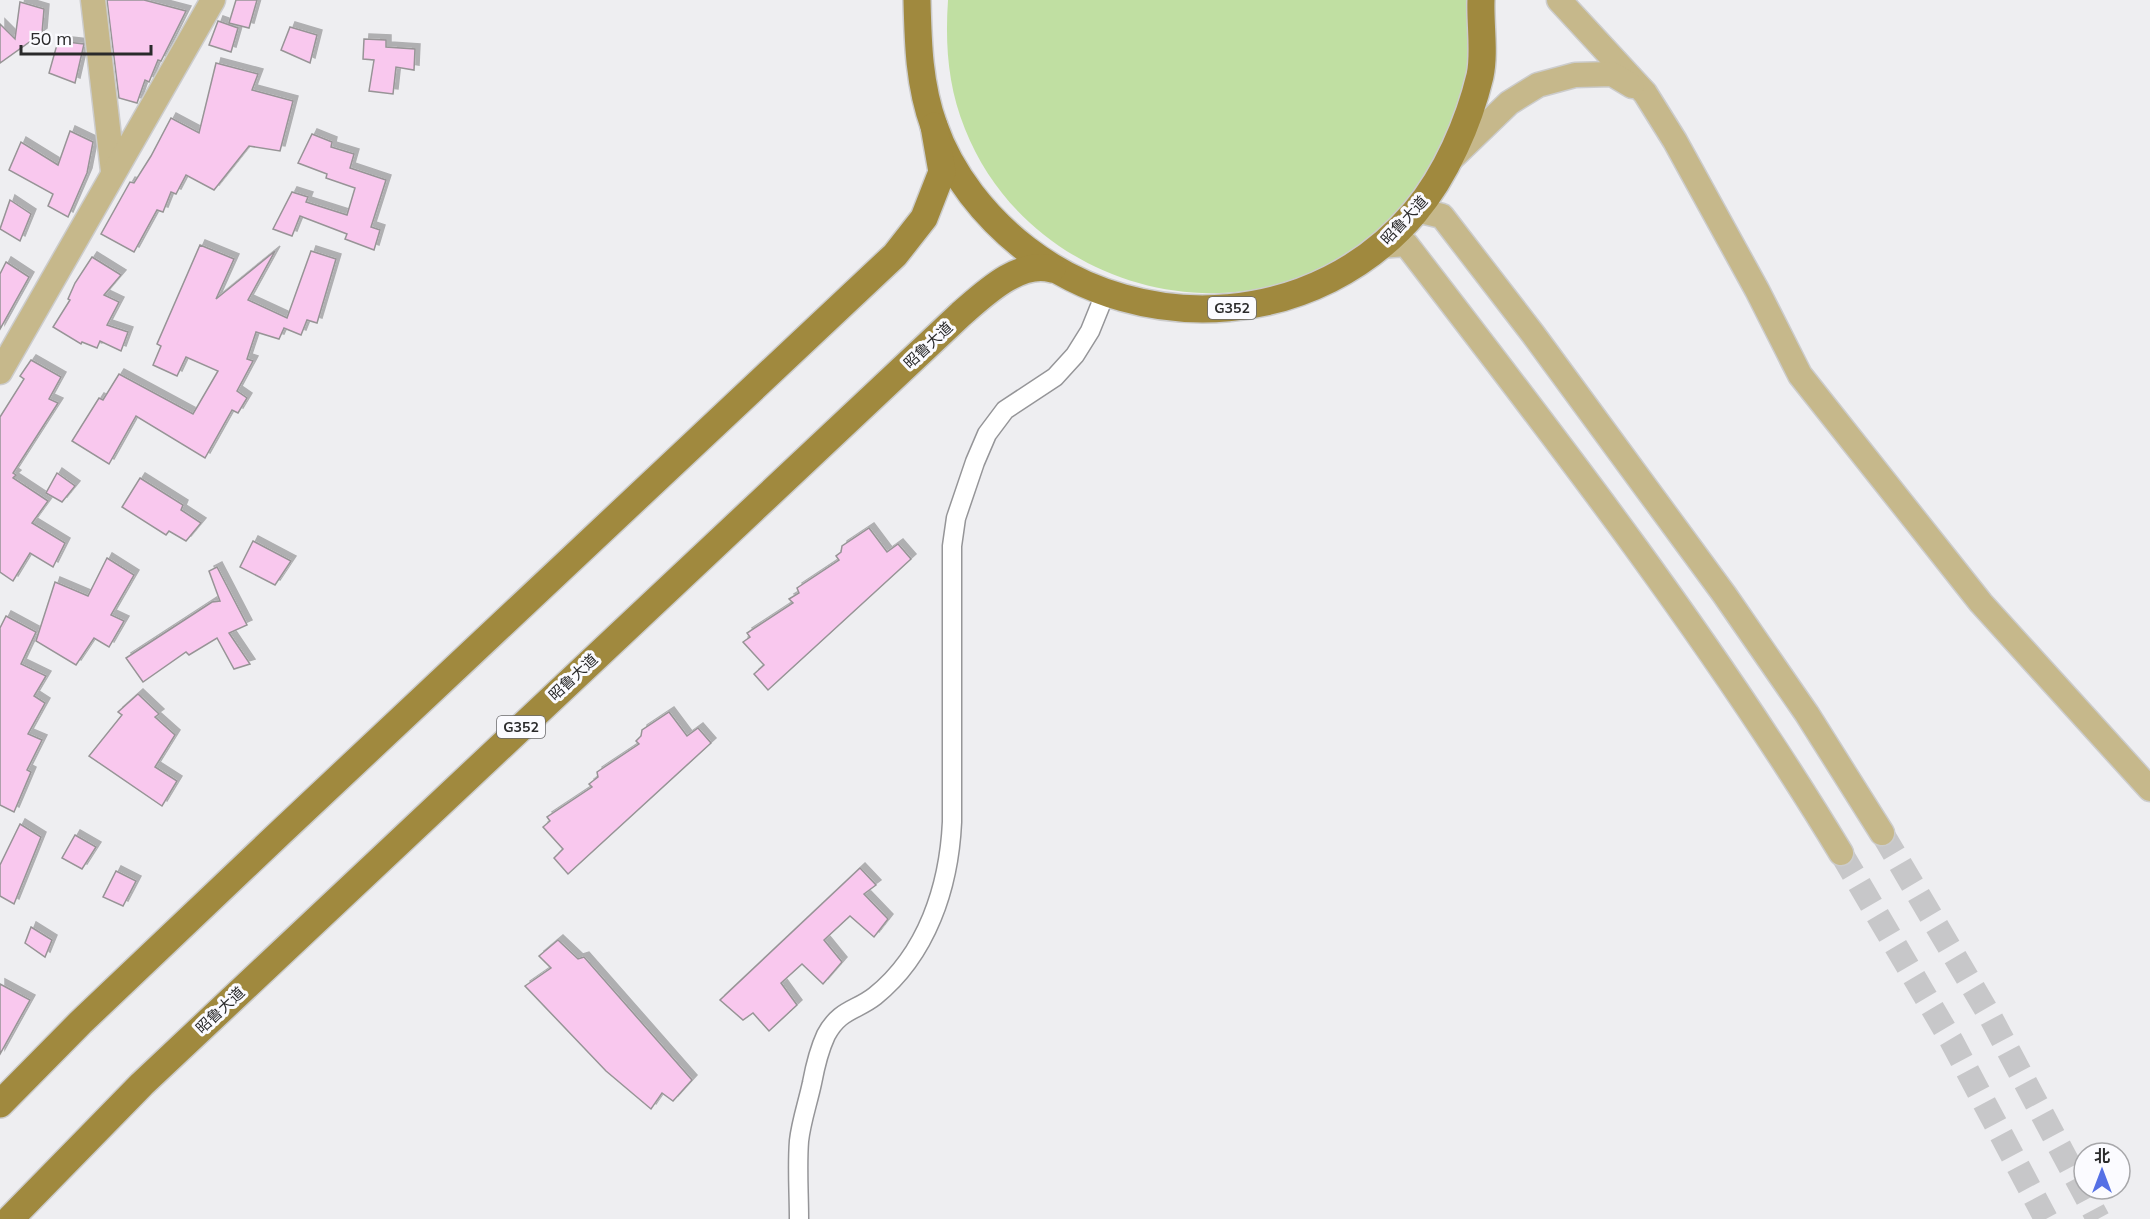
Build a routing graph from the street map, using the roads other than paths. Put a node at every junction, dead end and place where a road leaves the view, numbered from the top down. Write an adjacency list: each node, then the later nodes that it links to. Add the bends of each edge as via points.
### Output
1 (93, 0): 9 (main road)
2 (213, 0): 9 (main road)
3 (917, 0): 7 (highway, 昭鲁大道 / G352, via 918,64)
4 (1481, 0): 8 (highway, 昭鲁大道 / G352, via 1480,74)
5 (1559, 0): 6 (main road)
6 (1645, 93): 8 (main road, via 1612,74 1575,75 1538,85 1509,103); 15 (main road, via 1757,290 1800,375 1981,603)
7 (934, 126): 12 (highway, 昭鲁大道 / G352, via 962,183 1002,231); 18 (highway, 昭鲁大道 / G352, via 942,172 924,219 895,255 248,863)
8 (1452, 158): 10 (highway, 昭鲁大道 / G352)
9 (113, 171): 14 (main road)
10 (1417, 210): 11 (highway, 昭鲁大道 / G352); 16 (main road, via 1442,216 1547,353 1737,612)
11 (1380, 246): 13 (highway, 昭鲁大道 / G352, via 1331,278 1277,300 1208,309 1161,308); 17 (main road, via 1406,244 1496,362 1687,620)
12 (1052, 269): 13 (highway, 昭鲁大道 / G352); 19 (highway, 昭鲁大道 / G352, via 1039,266 996,284 961,314 142,1084)
13 (1105, 294): 20 (street, via 1090,332 1075,355 1055,377 1005,410 987,434 965,491 952,546 952,822 945,878 926,931 894,978 873,998 846,1010 827,1034 817,1059 799,1140)
14 (0, 372)
15 (2150, 789)
16 (1882, 833)
17 (1841, 853)
18 (0, 1104)
19 (10, 1219)
20 (799, 1219)

